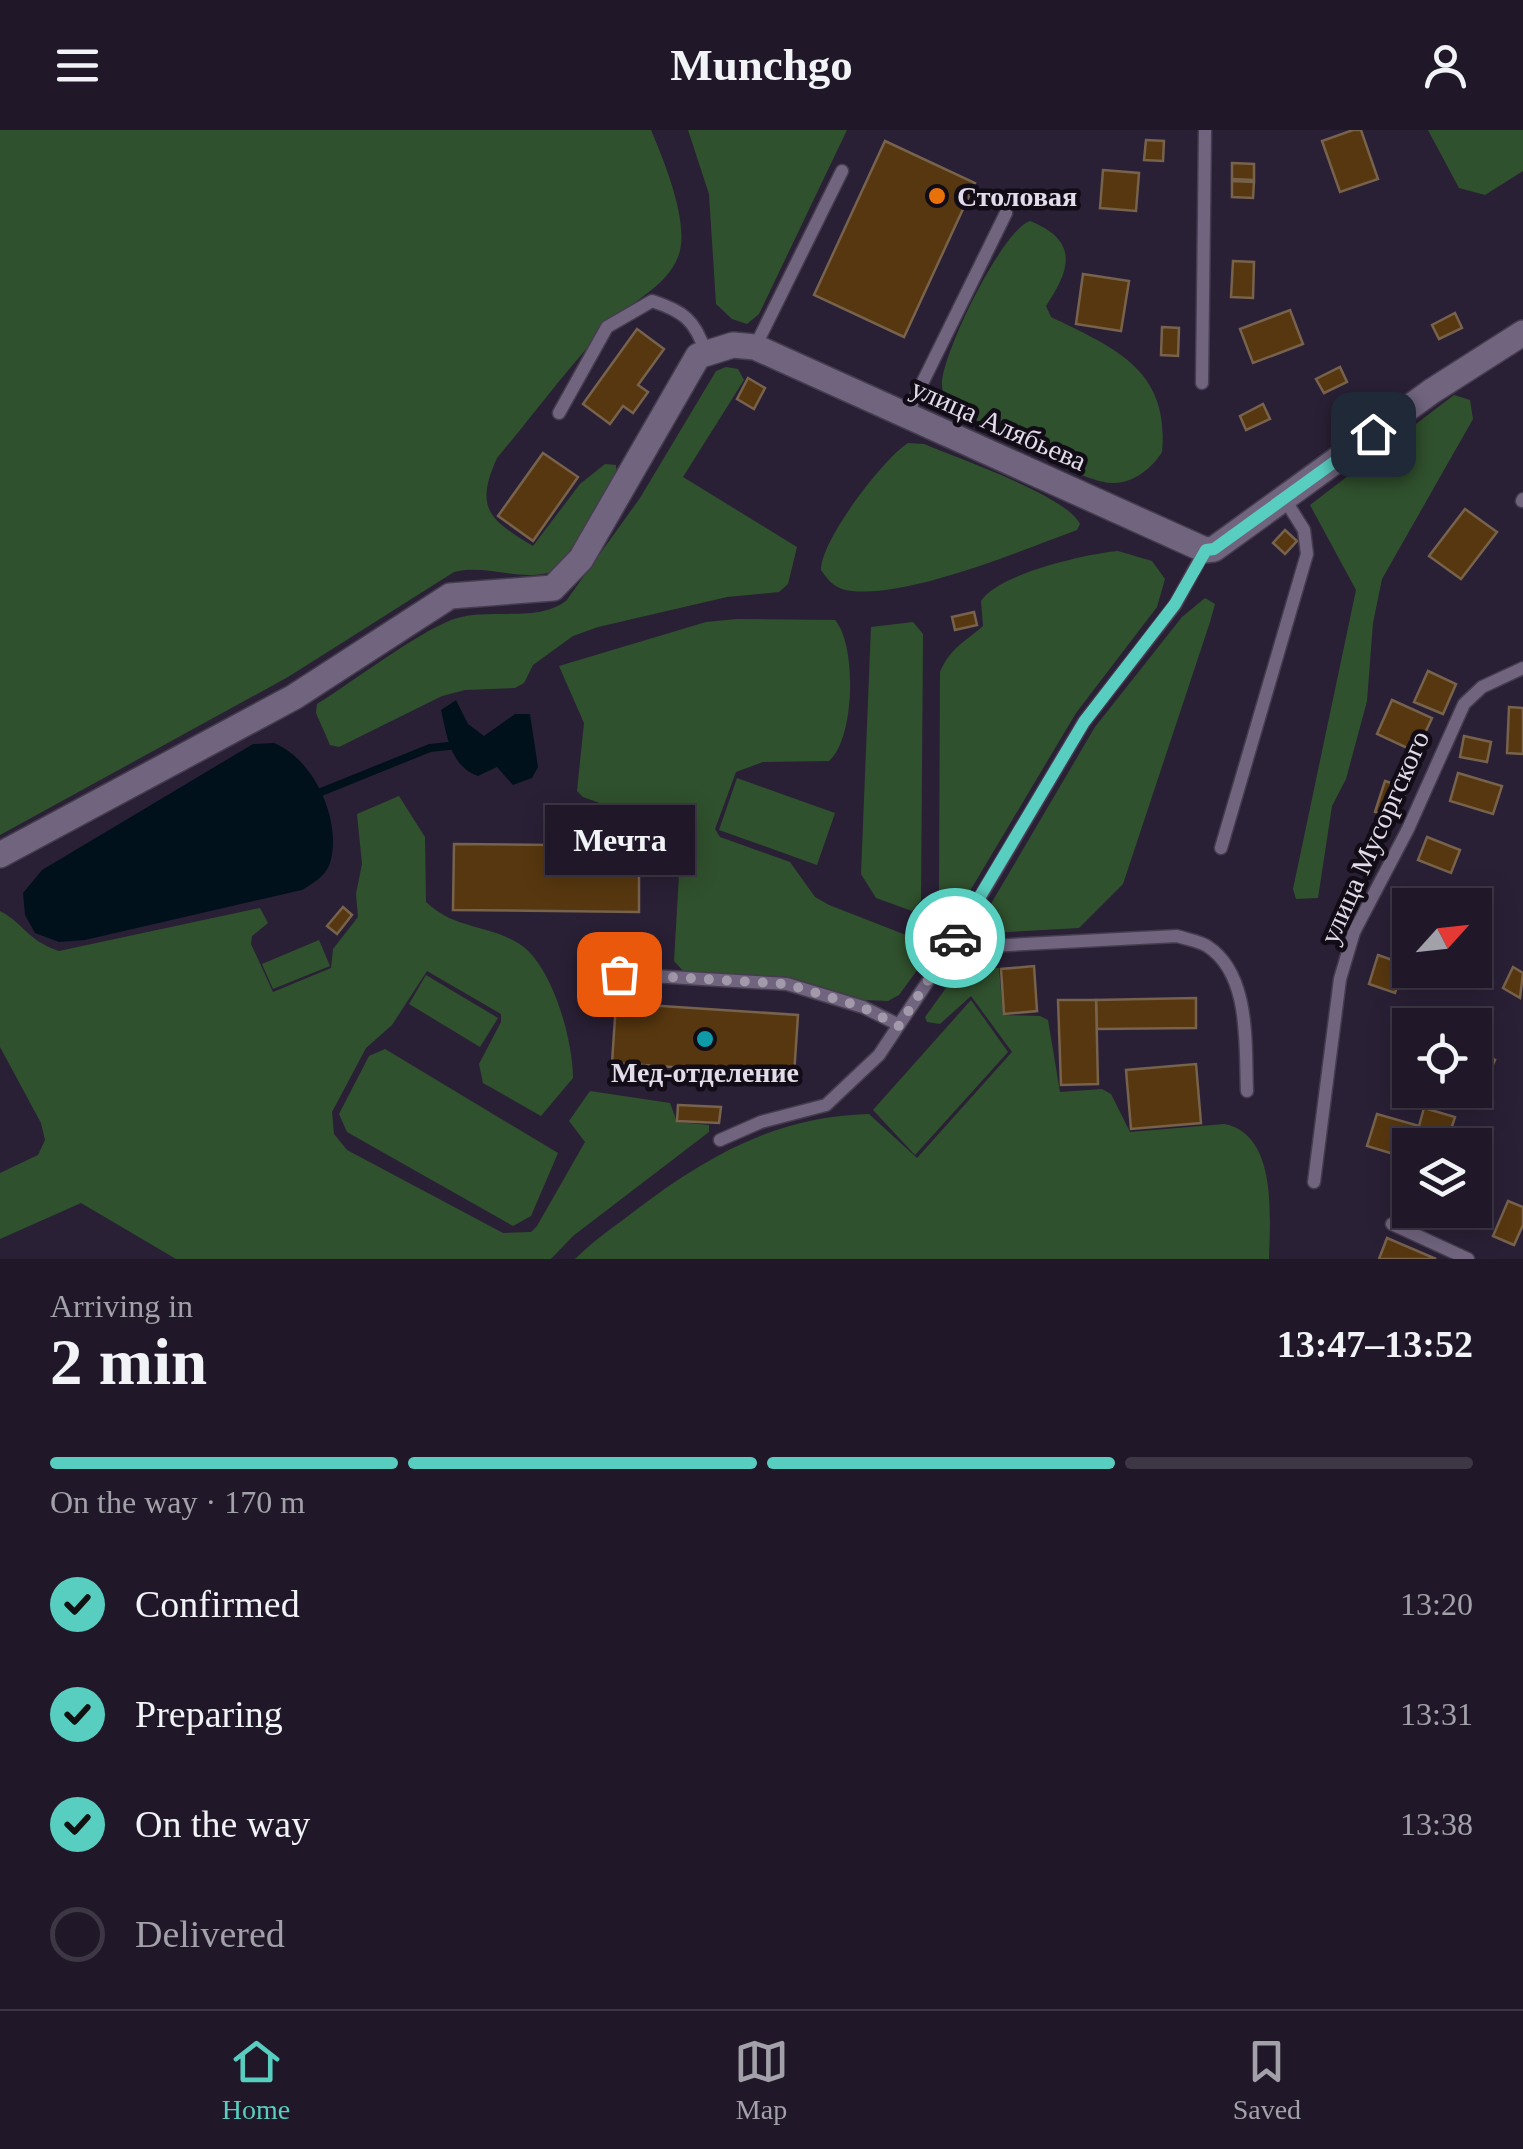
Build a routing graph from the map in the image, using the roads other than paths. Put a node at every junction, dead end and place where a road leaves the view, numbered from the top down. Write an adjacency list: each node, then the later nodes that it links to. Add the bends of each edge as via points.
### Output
1 (1205, 130): 7 (lane)
2 (842, 171): 5 (lane)
3 (1006, 213): 9 (lane)
4 (1523, 333): 10 (street)
5 (755, 348): 6 (street, улица Алябьева, via 733,345); 9 (street, улица Алябьева)
6 (701, 354): 8 (lane, via 697,327 680,310 652,300 607,327); 14 (street, via 581,559 553,588 450,596 294,697)
7 (1202, 383)
8 (559, 413)
9 (906, 416): 11 (street, улица Алябьева)
10 (1276, 504): 11 (street); 13 (lane, via 1304,530 1307,554)
11 (1206, 550): 15 (lane, via 1175,604 1084,722)
12 (1523, 668): 20 (lane, улица Мусоргского, via 1482,687 1464,704 1354,932 1340,979)
13 (1220, 848)
14 (0, 855)
15 (950, 948): 17 (lane); 18 (lane, via 1177,936 1206,946 1236,985)
16 (619, 974): 17 (lane, via 787,984)
17 (899, 1026): 19 (lane, via 879,1056 826,1104)
18 (1247, 1091)
19 (720, 1140)
20 (1314, 1182)
21 (1401, 1228): 22 (lane)
22 (1468, 1259)

